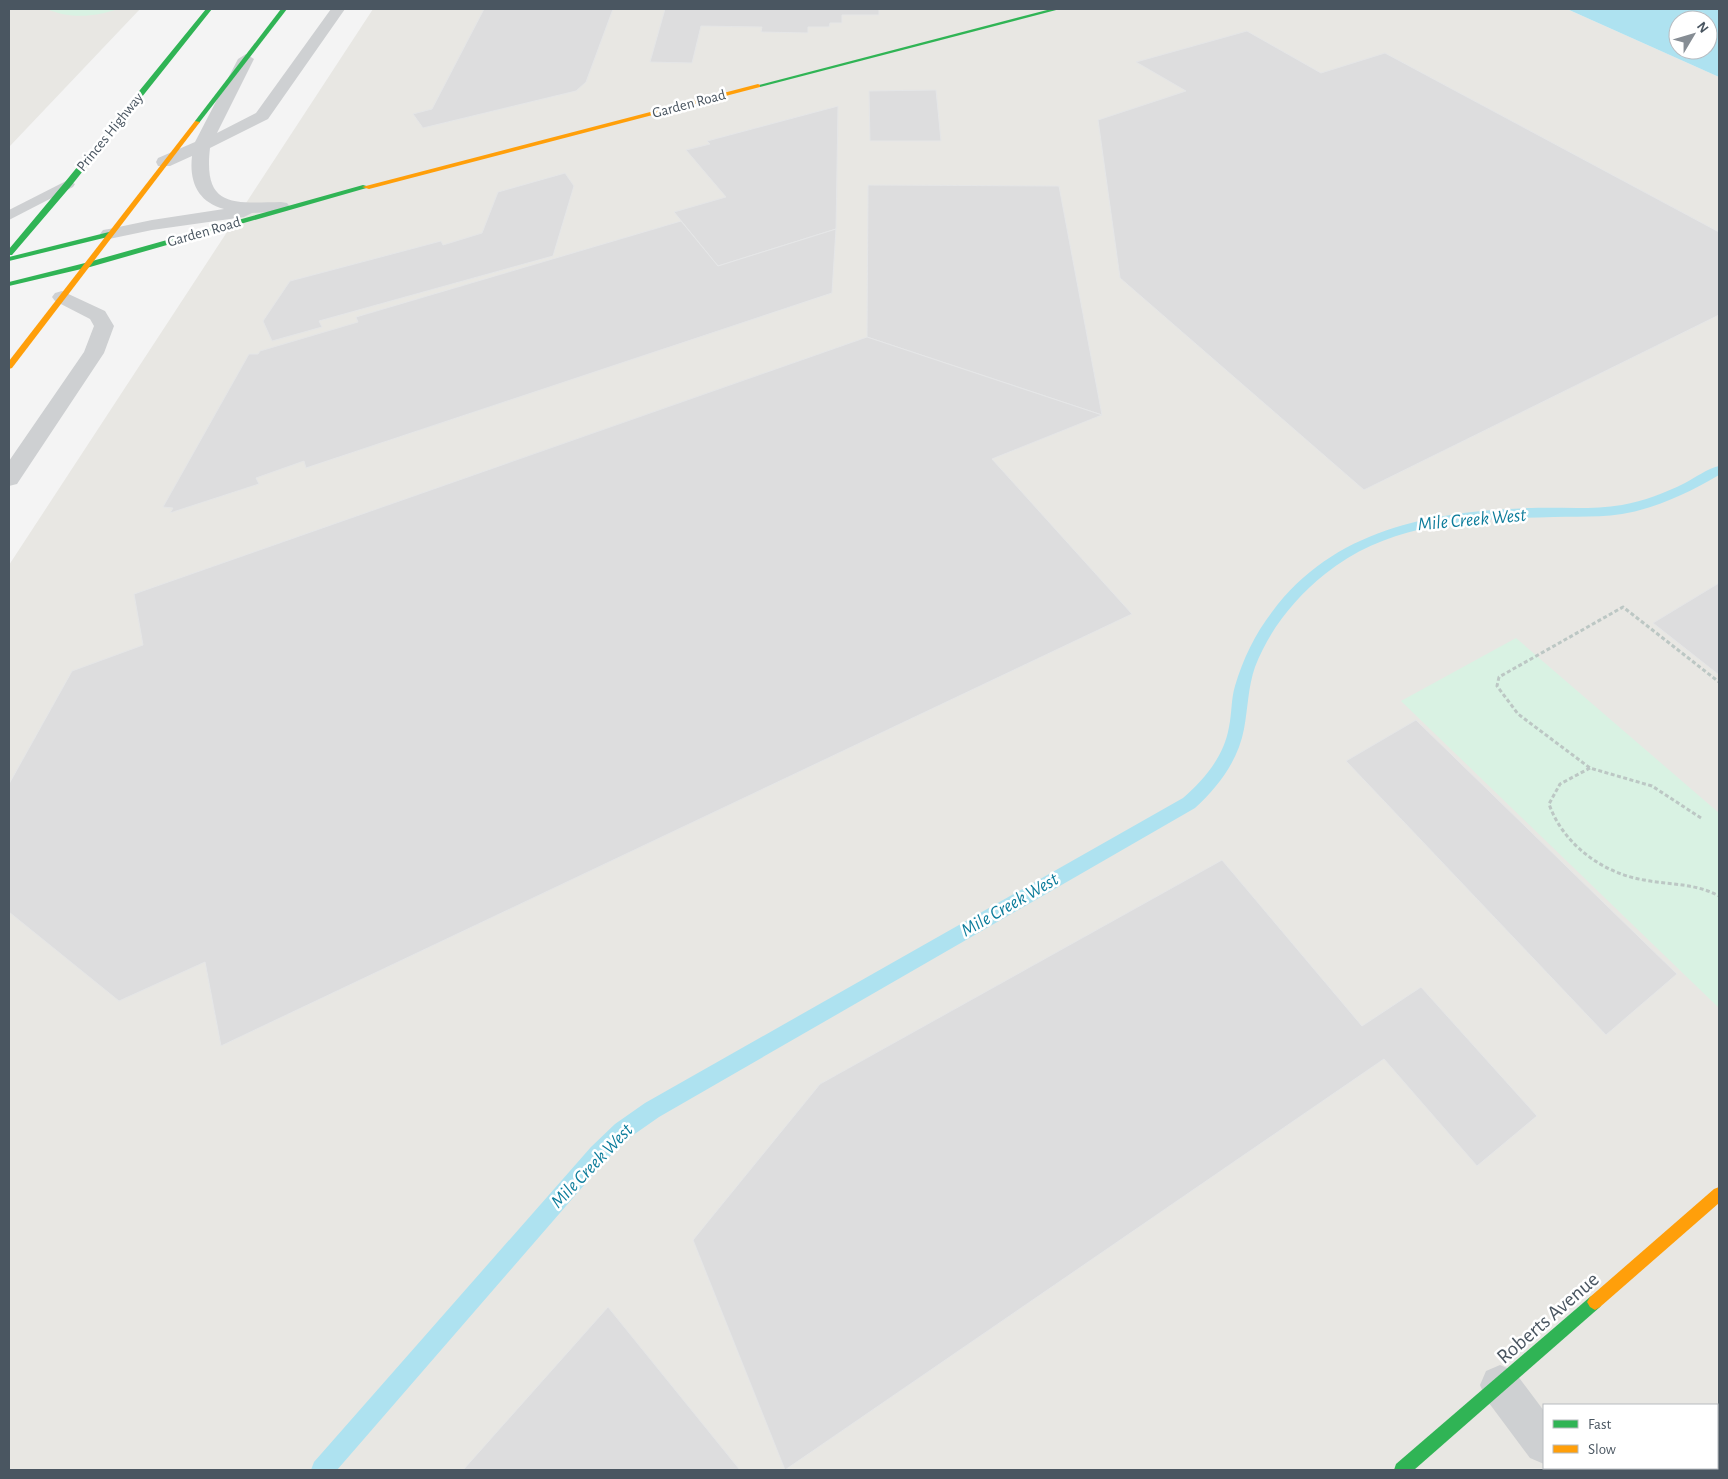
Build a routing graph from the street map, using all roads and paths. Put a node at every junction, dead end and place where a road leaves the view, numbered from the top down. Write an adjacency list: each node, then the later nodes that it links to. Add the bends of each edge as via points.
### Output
1 (210, 9): 8 (main road, Princes Highway)
2 (284, 9): 5 (main road)
3 (338, 9): 6 (street, via 262,116)
4 (1057, 9): 9 (main road, Garden Road)
5 (246, 59): 6 (street); 7 (main road)
6 (202, 145): 7 (street); 10 (street, via 199,170 210,197 238,208)
7 (164, 162): 12 (main road)
8 (68, 184): 11 (lane); 13 (main road, Princes Highway)
9 (320, 199): 10 (main road, Garden Road); 15 (main road, Garden Road)
10 (280, 207): 12 (street, Garden Road)
11 (9, 216)
12 (109, 234): 14 (main road); 15 (main road)
13 (9, 253)
14 (9, 259)
15 (87, 265): 16 (main road, Garden Road); 17 (main road)
16 (9, 284)
17 (62, 297): 18 (main road); 19 (street, via 98,315 104,326 101,338)
18 (9, 366)
19 (9, 478)
20 (1719, 682): 21 (path, via 1624,607 1499,677 1498,686 1518,714)
21 (1590, 768): 22 (path, via 1652,786); 23 (path, via 1564,779 1554,790 1549,804 1556,823 1569,840 1620,874 1692,885)
22 (1701, 818)
23 (1719, 896)
24 (1719, 1194): 25 (main road, Roberts Avenue)
25 (1500, 1385): 26 (street); 27 (main road, Roberts Avenue)
26 (1543, 1443)
27 (1402, 1470)

